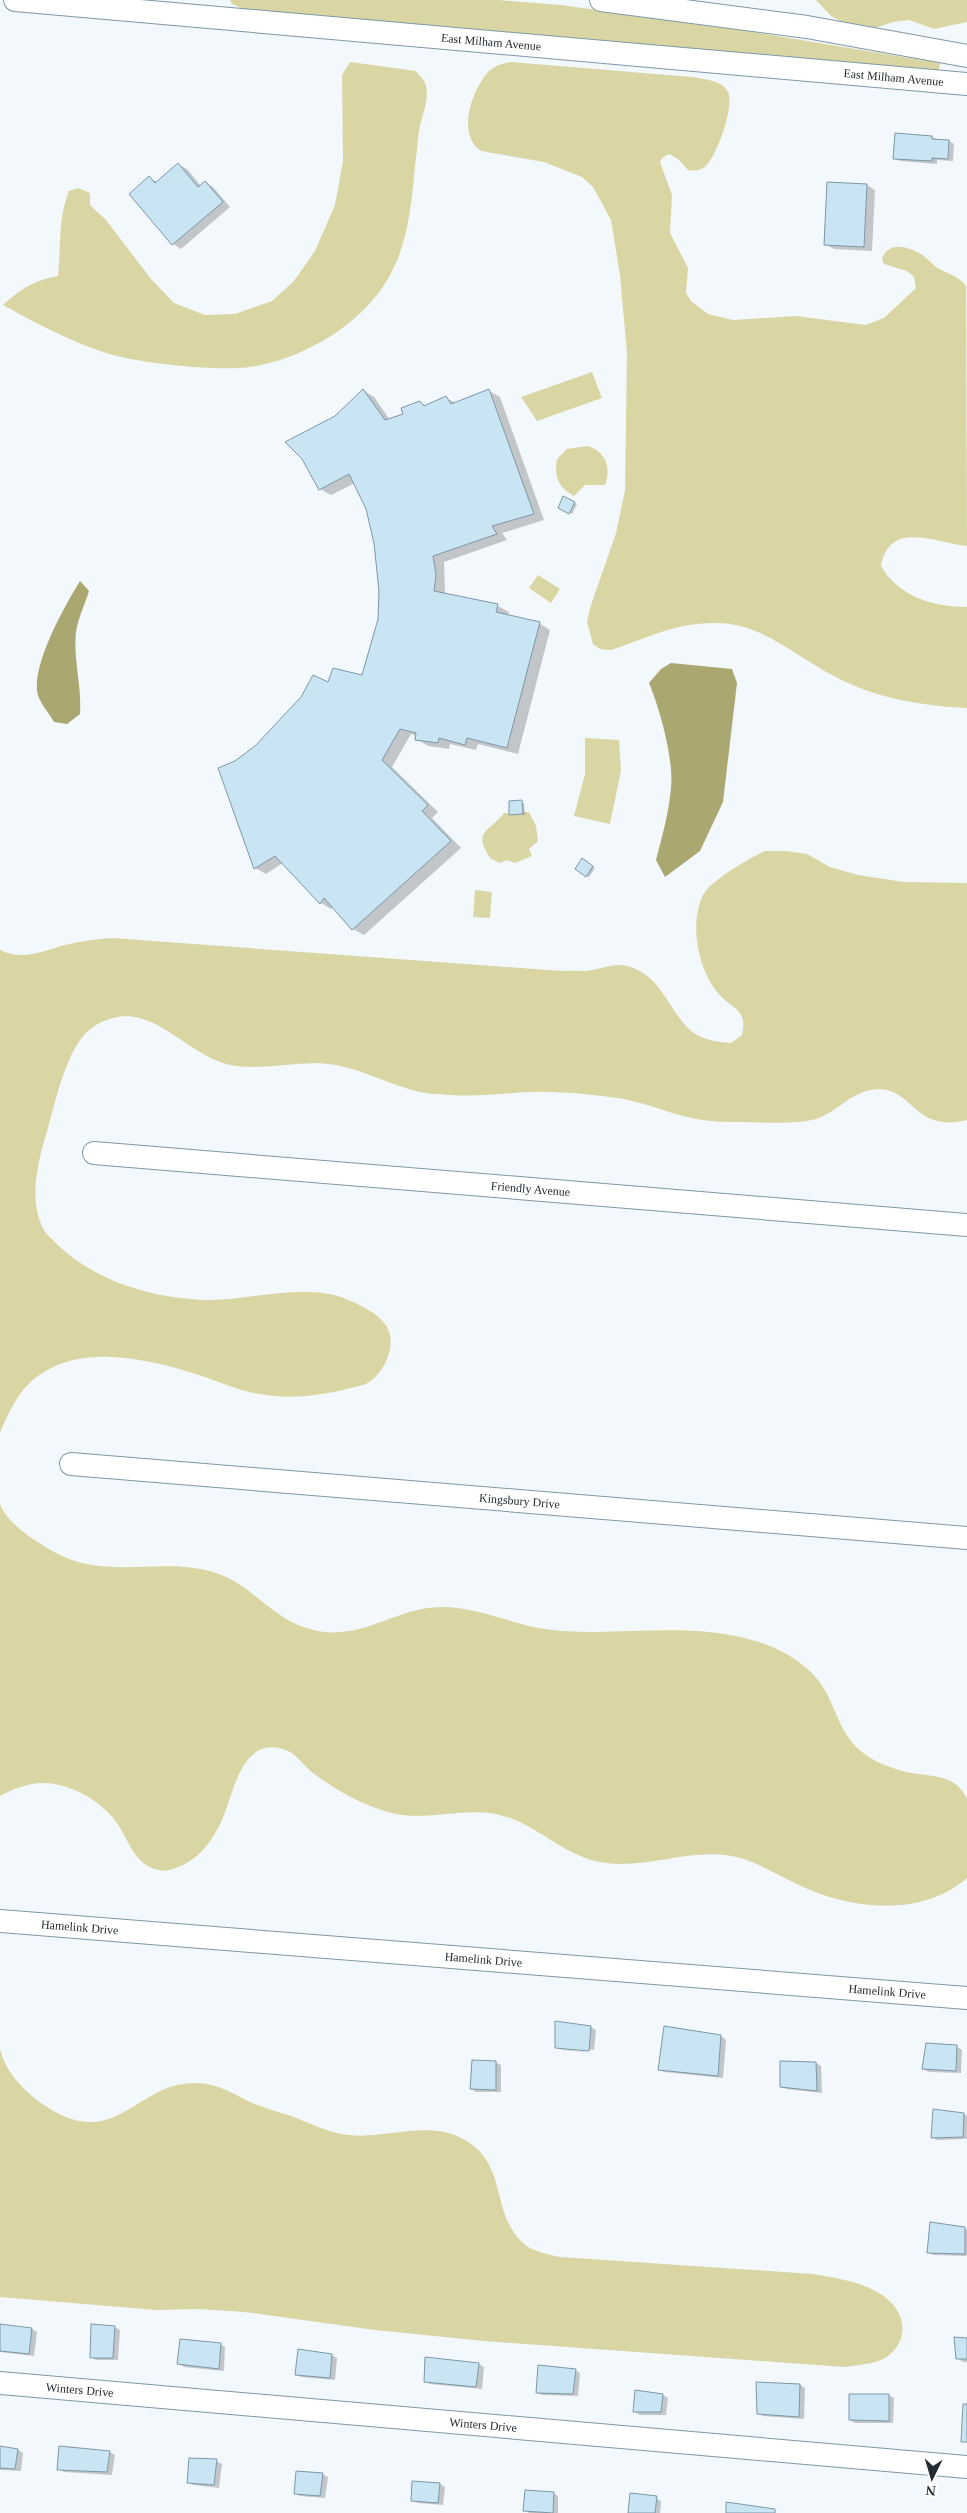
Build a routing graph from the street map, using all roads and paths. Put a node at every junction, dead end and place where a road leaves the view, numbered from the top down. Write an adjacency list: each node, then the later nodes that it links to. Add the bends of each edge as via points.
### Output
1 (15, 0): 4 (street, East Milham Avenue)
2 (601, 0): 3 (street, via 807,27)
3 (967, 56)
4 (967, 84)
5 (94, 1153): 6 (street, Friendly Avenue)
6 (967, 1225)
7 (71, 1464): 8 (street, Kingsbury Drive)
8 (967, 1538)
9 (0, 1921): 10 (street, Hamelink Drive)
10 (967, 1998)
11 (0, 2383): 12 (street, Winters Drive)
12 (967, 2467)

